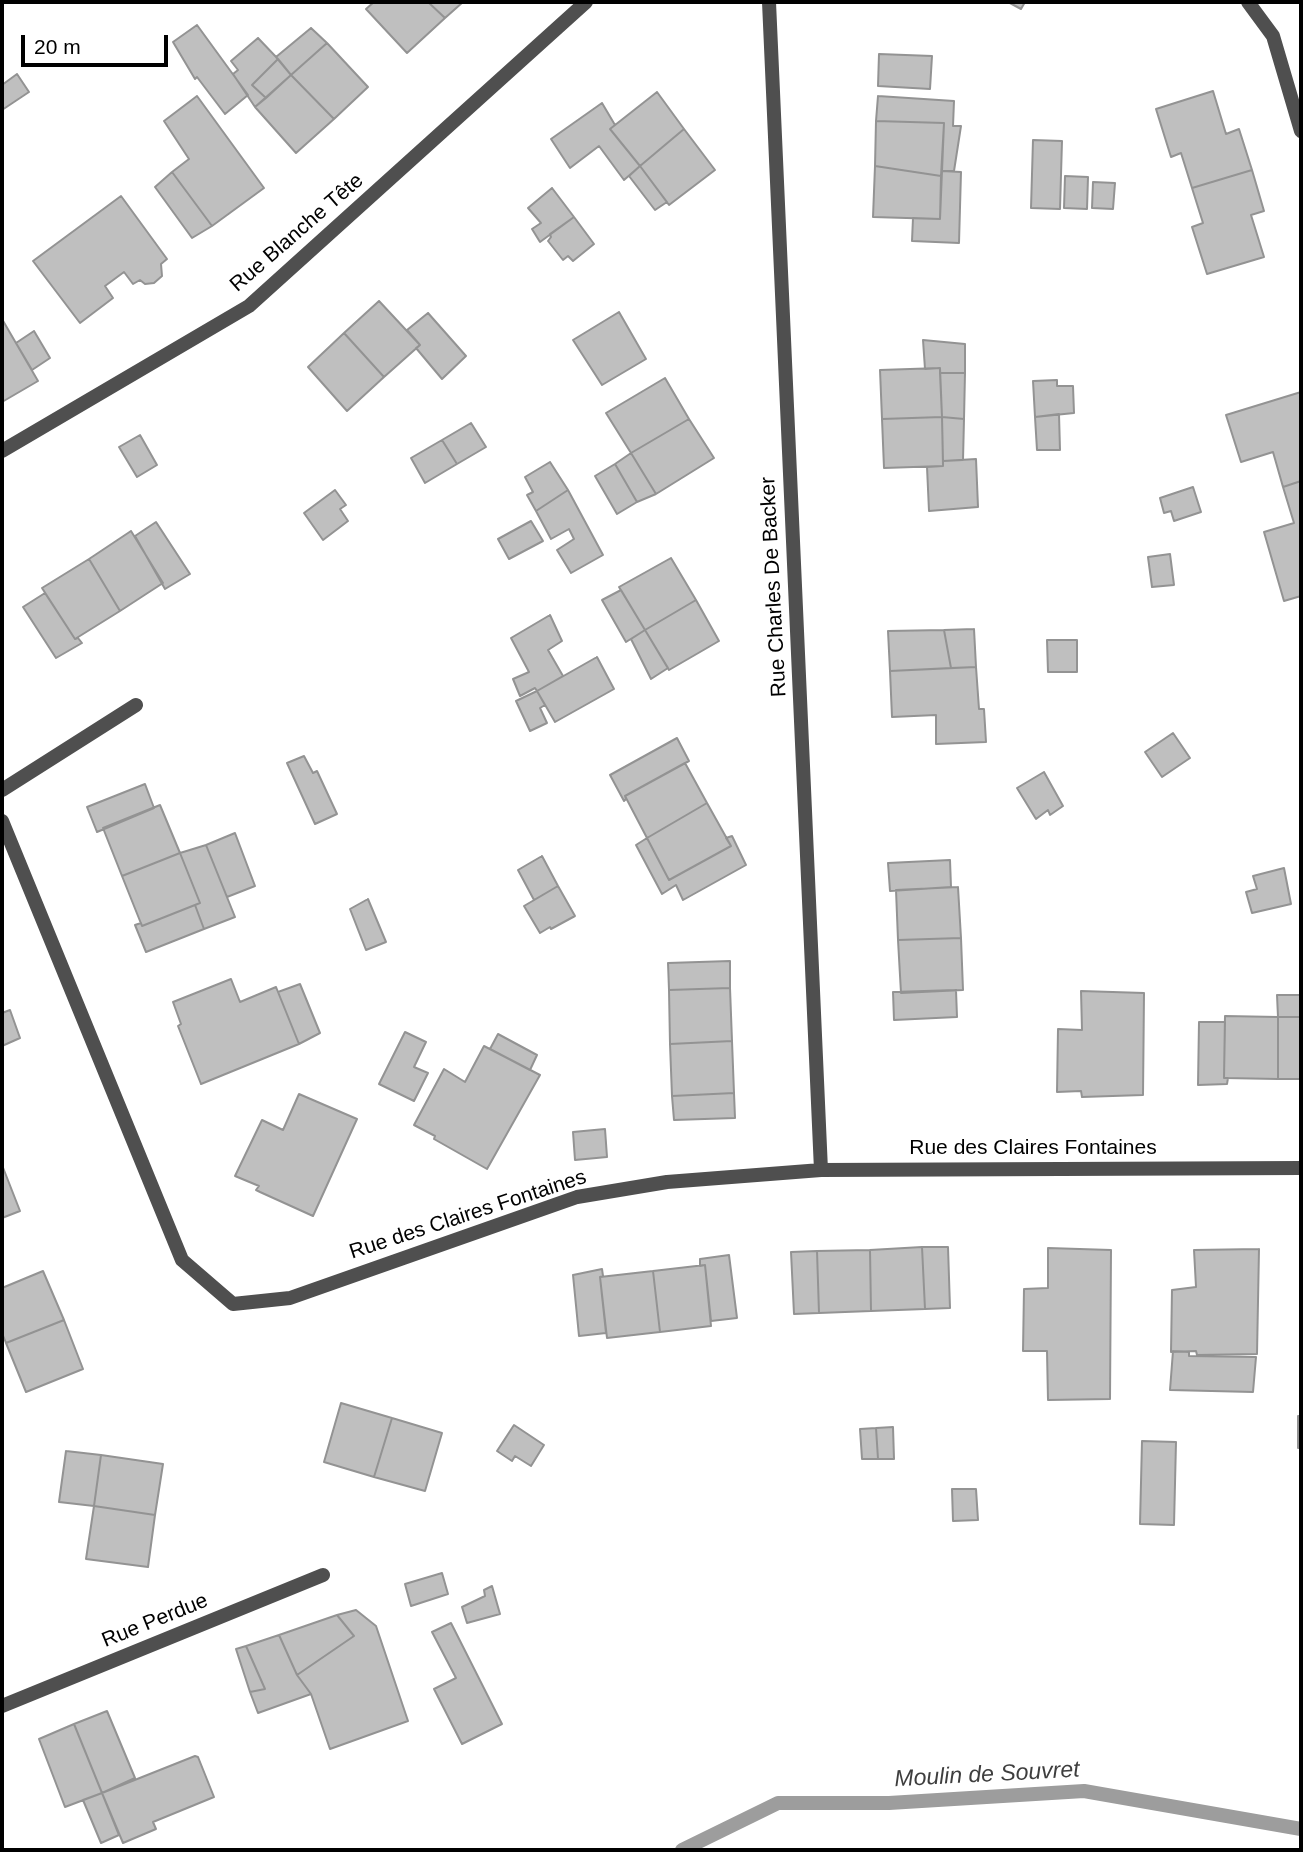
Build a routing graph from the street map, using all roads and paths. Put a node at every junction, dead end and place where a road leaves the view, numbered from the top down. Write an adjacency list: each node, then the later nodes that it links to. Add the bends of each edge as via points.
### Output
1 (586, 2): 5 (street, Rue Blanche Tête, via 249,306)
2 (769, 2): 10 (street, Rue Charles De Backer)
3 (1248, 2): 4 (street, via 1273,36)
4 (1301, 131)
5 (2, 451)
6 (136, 705): 7 (street)
7 (2, 790)
8 (2, 821): 10 (street, Rue des Claires Fontaines, via 182,1260 233,1304 290,1298 577,1197 667,1182)
9 (1301, 1168): 10 (street, Rue des Claires Fontaines)
10 (821, 1170)
11 (323, 1575): 12 (street, Rue Perdue)
12 (2, 1706)

